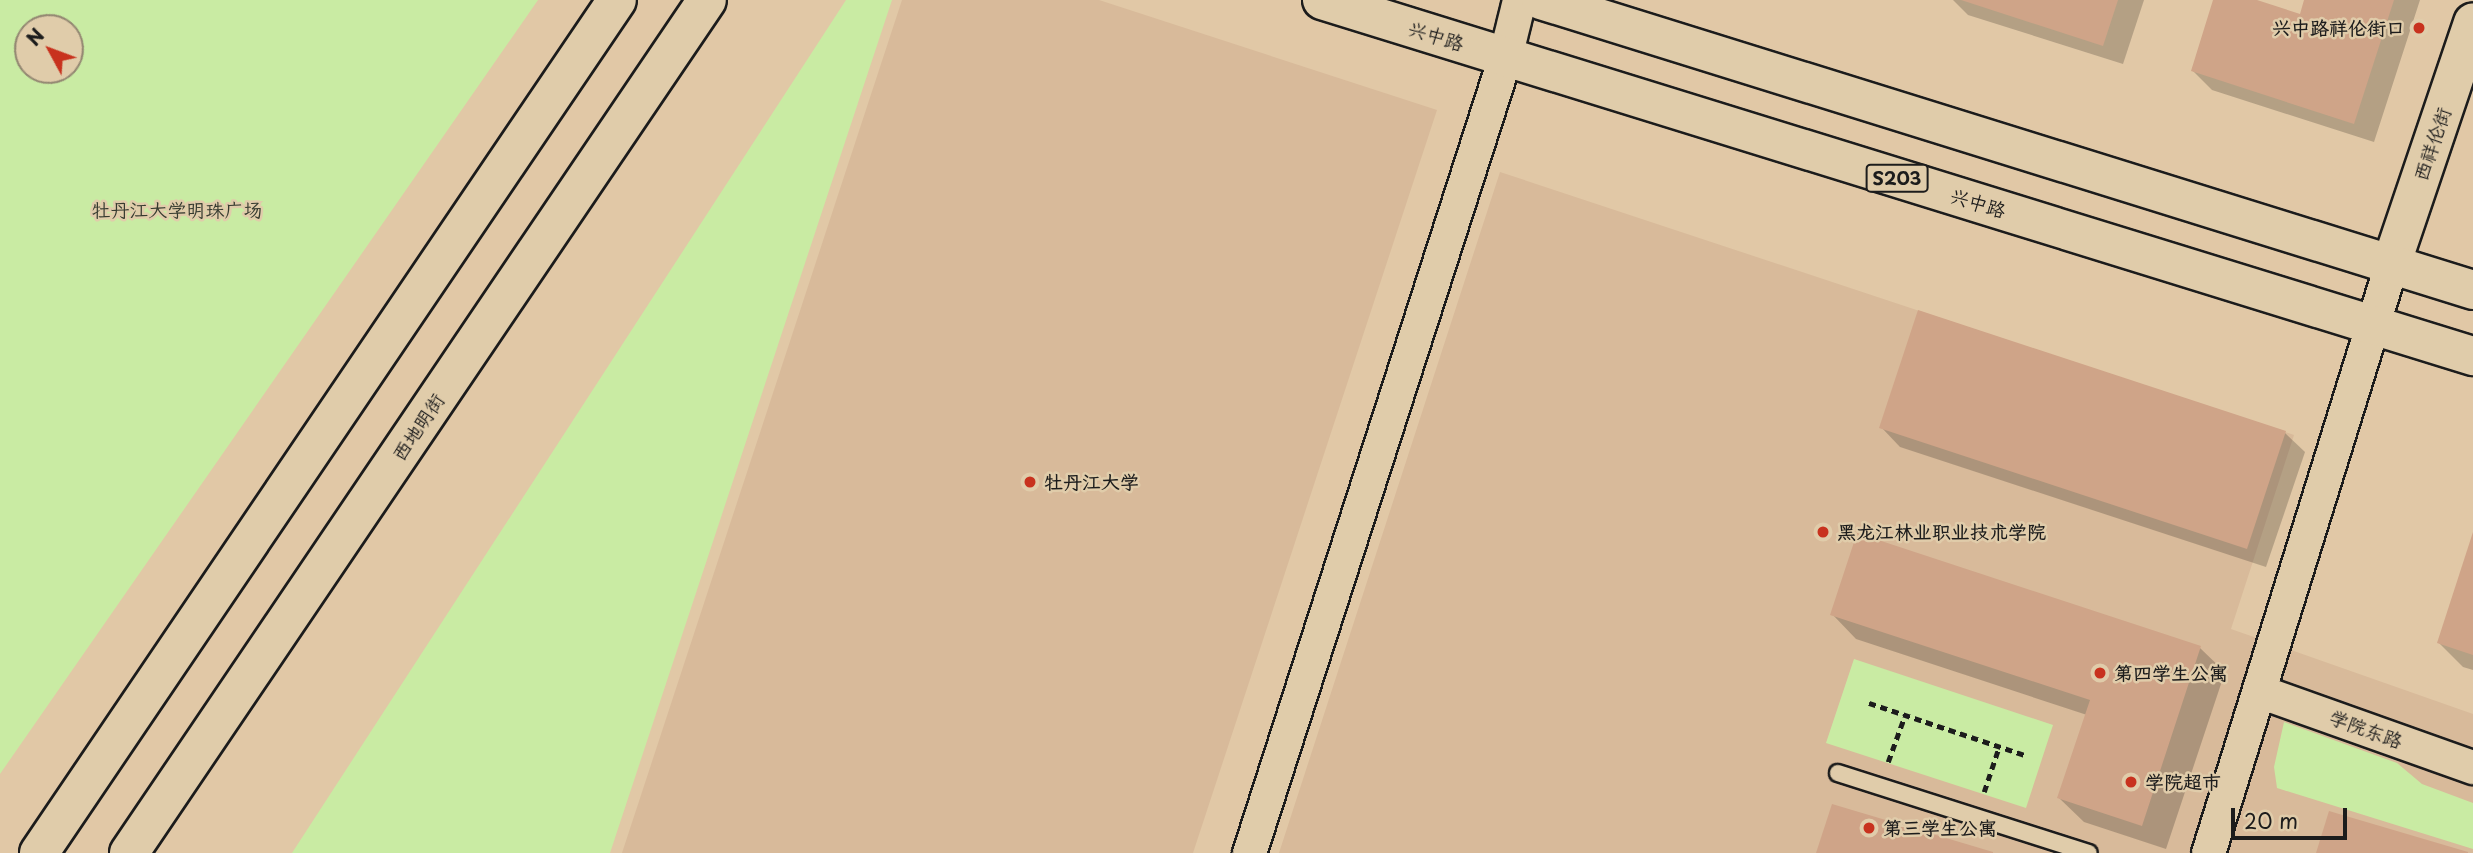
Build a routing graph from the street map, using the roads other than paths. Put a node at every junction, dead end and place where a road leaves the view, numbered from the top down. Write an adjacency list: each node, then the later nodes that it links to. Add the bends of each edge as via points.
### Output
1 (617, 0): 15 (main road)
2 (707, 0): 16 (main road, 西地明街)
3 (1322, 0): 7 (main road, 兴中路 / S203)
4 (1519, 0): 7 (street)
5 (1541, 0): 8 (main road)
6 (2473, 23): 8 (main road, 西祥伦街)
7 (1505, 57): 10 (main road, 兴中路 / S203); 17 (street)
8 (2391, 265): 9 (main road); 10 (street)
9 (2473, 290)
10 (2371, 324): 11 (main road, 兴中路 / S203); 12 (street)
11 (2473, 356)
12 (2259, 691): 13 (street, 学院东路); 19 (street)
13 (2473, 766)
14 (1838, 773): 18 (lane)
15 (39, 853)
16 (129, 853)
17 (1249, 853)
18 (2089, 853)
19 (2208, 853)

